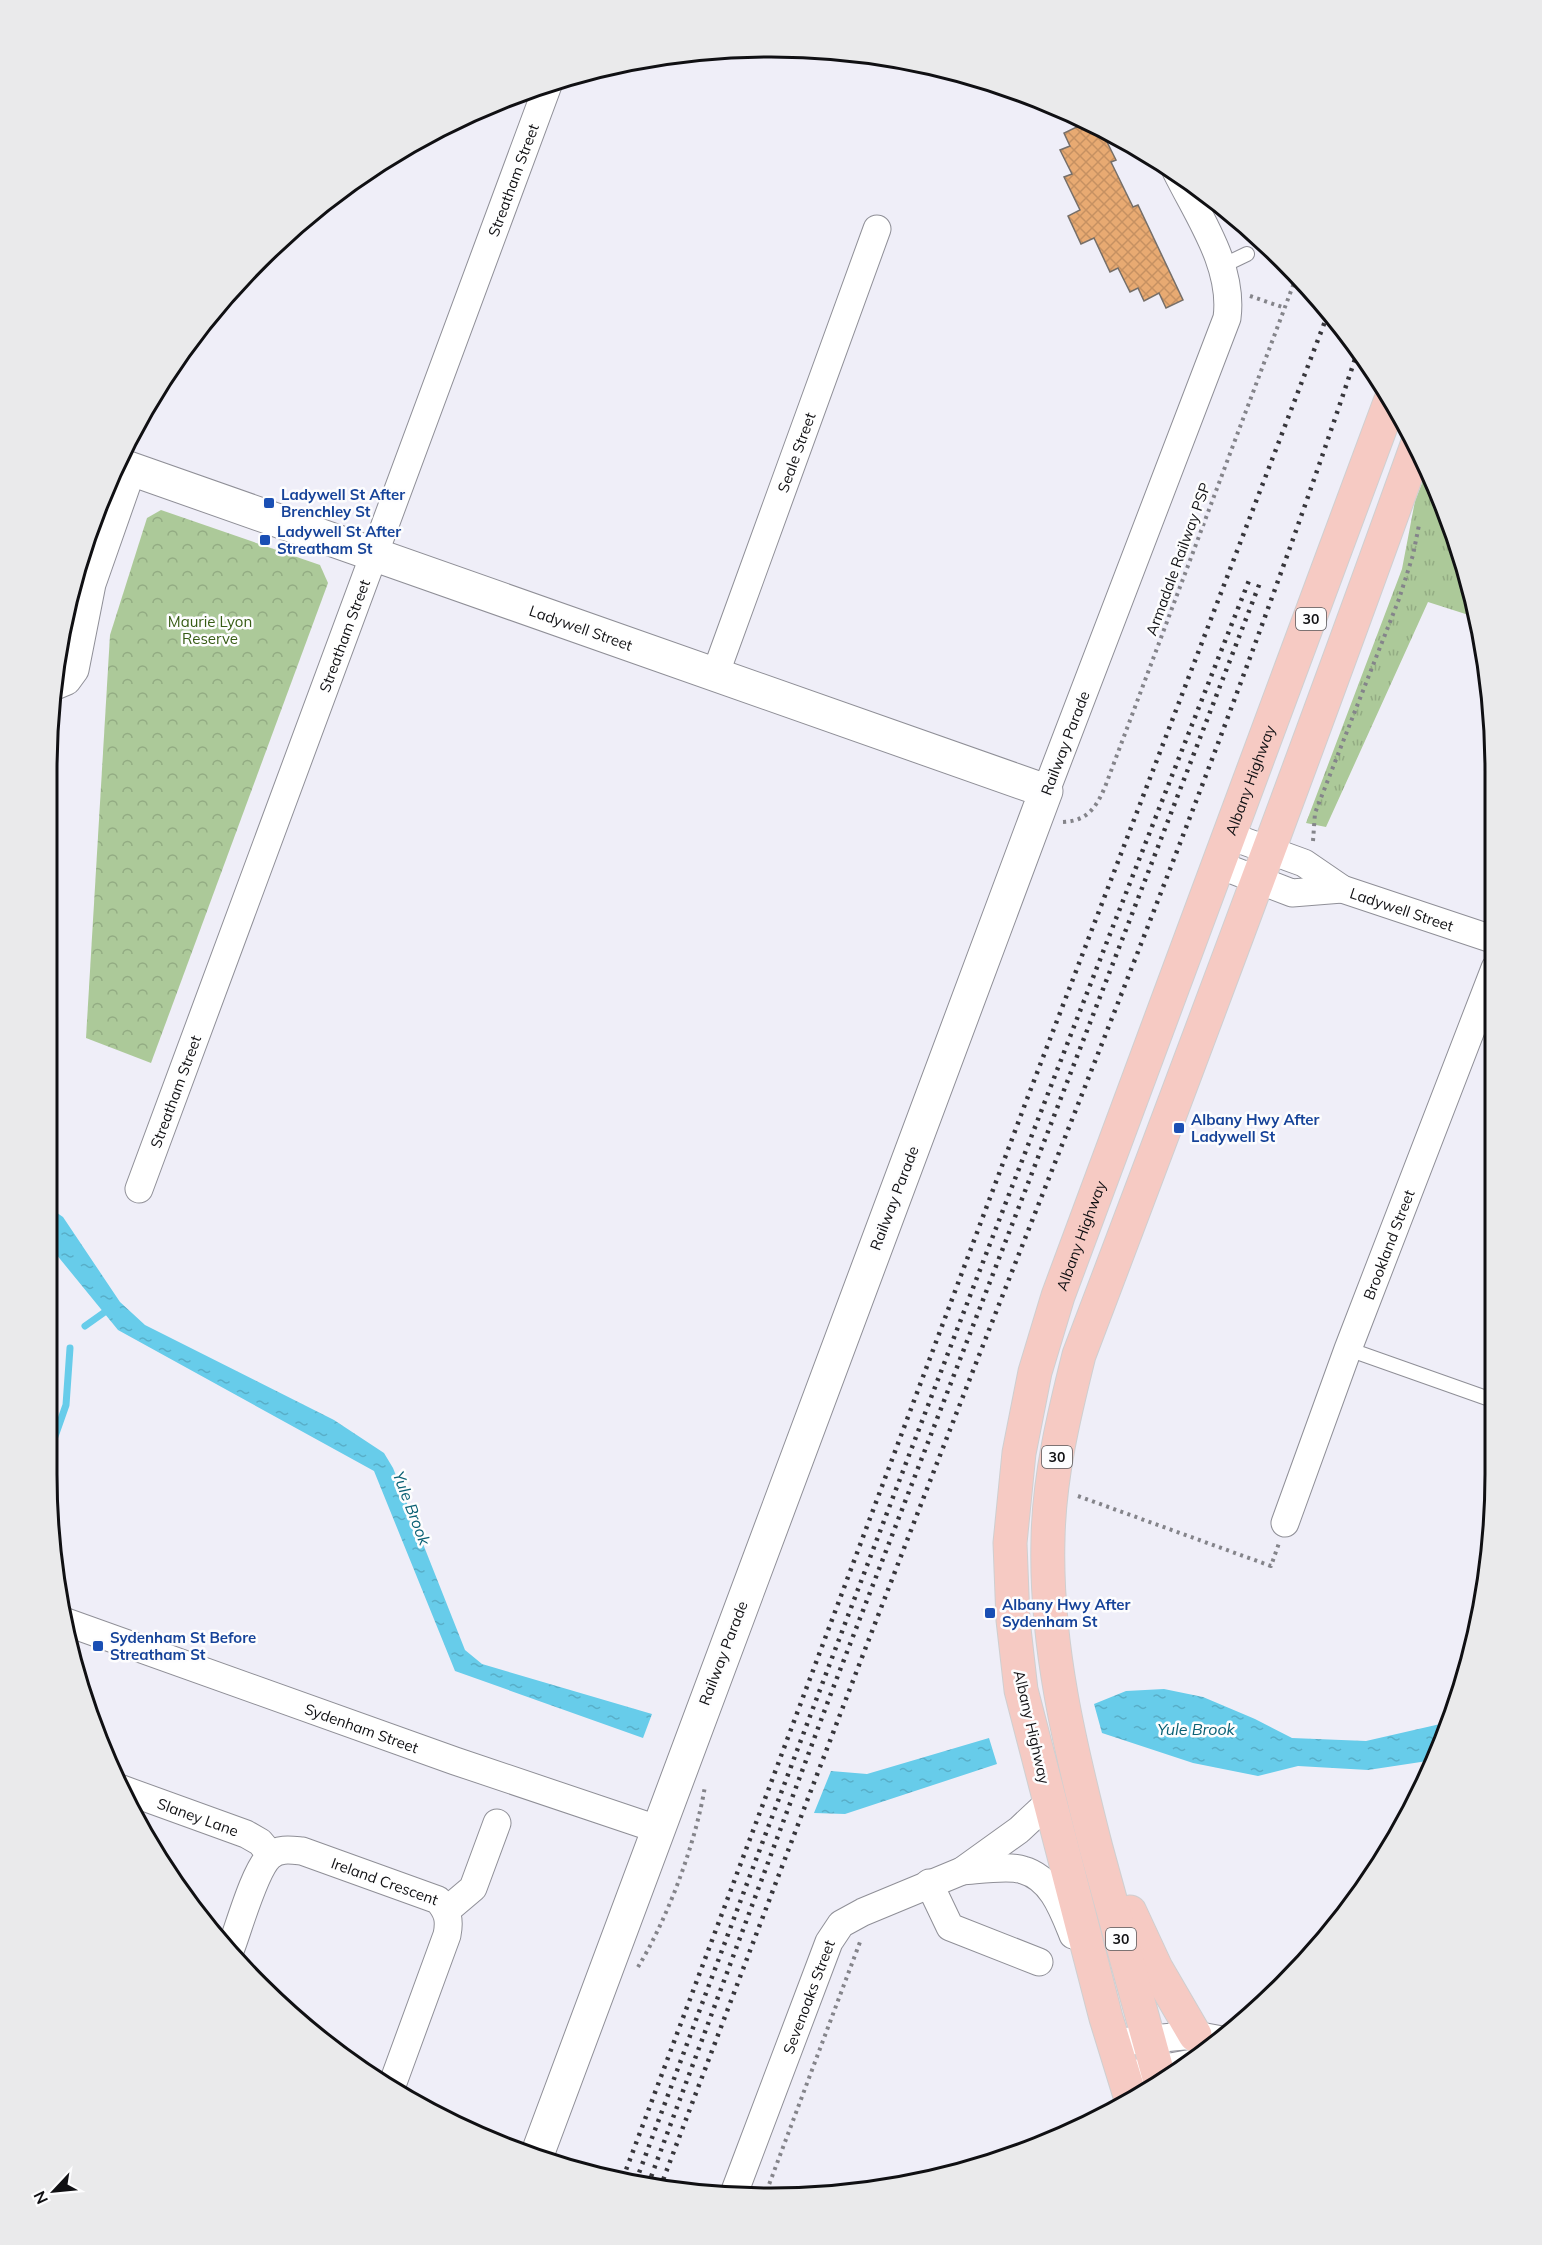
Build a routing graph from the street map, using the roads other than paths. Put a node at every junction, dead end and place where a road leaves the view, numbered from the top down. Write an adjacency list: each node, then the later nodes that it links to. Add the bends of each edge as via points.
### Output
1 (545, 94): 10 (street, Streatham Street)
2 (1185, 189): 5 (street, Railway Parade)
3 (877, 229): 11 (street, Seale Street)
4 (1247, 254): 5 (lane)
5 (1222, 266): 13 (street, Railway Parade, via 1229,297 1221,338)
6 (1387, 410): 14 (highway, Albany Highway / 30)
7 (1412, 458): 15 (highway, 30)
8 (125, 467): 10 (street, Ladywell Street)
9 (122, 474): 12 (street, via 92,584 75,670)
10 (373, 553): 11 (street, Ladywell Street); 20 (street, Streatham Street)
11 (715, 675): 13 (street, Ladywell Street)
12 (63, 683)
13 (1050, 806): 29 (street, Railway Parade)
14 (1225, 851): 15 (street, Ladywell Street); 16 (street, Ladywell Street); 27 (highway, Albany Highway / 30, via 1058,1296 1035,1372 1019,1453 1010,1543 1012,1620 1021,1690)
15 (1269, 851): 16 (highway, 30); 17 (street, Ladywell Street, via 1304,863)
16 (1259, 882): 17 (street, Ladywell Street, via 1292,893); 26 (highway, 30, via 1079,1355 1065,1412 1048,1539 1053,1646 1067,1732)
17 (1342, 889): 18 (street, Ladywell Street)
18 (1485, 936)
19 (1485, 996): 21 (street, Brookland Street)
20 (138, 1189)
21 (1348, 1349): 22 (lane); 23 (street, Brookland Street)
22 (1485, 1397)
23 (1285, 1523)
24 (74, 1625): 29 (street, Sydenham Street)
25 (132, 1793): 30 (street, Slaney Lane, via 246,1833)
26 (1083, 1797): 37 (highway, 30); 40 (highway, via 1106,1832 1123,1897 1156,1968)
27 (1049, 1802): 31 (street, Sevenoaks Street, via 1019,1830); 36 (highway, Albany Highway / 30)
28 (497, 1823): 33 (street, via 473,1888)
29 (657, 1829): 44 (street, Railway Parade)
30 (271, 1855): 33 (street, Ireland Crescent, via 285,1850 302,1851 438,1900); 34 (street, via 261,1866)
31 (962, 1871): 32 (street, Sevenoaks Street); 36 (street, Sevenoaks Street, via 1022,1869 1049,1888 1060,1903)
32 (929, 1883): 35 (street, via 950,1927); 45 (street, Sevenoaks Street, via 841,1924 829,1942)
33 (447, 1911): 42 (street, Ireland Crescent, via 447,1935)
34 (233, 1943)
35 (1039, 1962)
36 (1110, 2030): 37 (street); 43 (highway, Albany Highway / 30)
37 (1149, 2038): 38 (highway, 30); 39 (street)
38 (1183, 2057)
39 (1183, 2057)
40 (1184, 2057)
41 (1176, 2062): 43 (street)
42 (394, 2080)
43 (1127, 2087)
44 (539, 2149)
45 (737, 2187)

